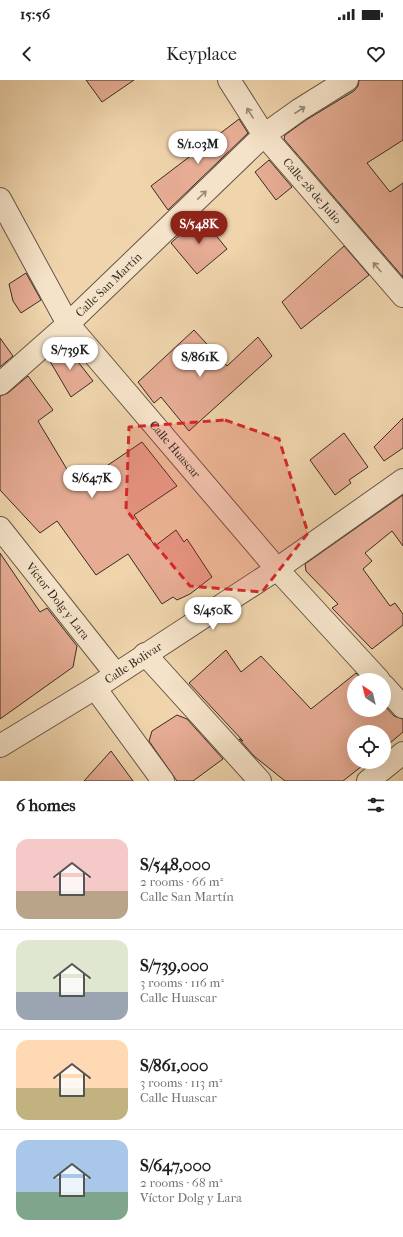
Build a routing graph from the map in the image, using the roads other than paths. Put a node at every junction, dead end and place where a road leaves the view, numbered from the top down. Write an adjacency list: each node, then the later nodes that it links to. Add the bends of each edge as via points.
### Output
1 (229, 80): 3 (street, Calle 28 de Julio, one-way to 1)
2 (347, 80): 3 (street, Calle San Martín, one-way to 2)
3 (264, 135): 5 (street, Calle 28 de Julio, one-way to 3); 6 (street, Calle San Martín, one-way to 3)
4 (0, 198): 6 (street, Calle Huascar)
5 (403, 296)
6 (68, 324): 7 (street, Calle San Martín); 10 (street, Calle Huascar)
7 (0, 384)
8 (403, 480): 10 (street, Calle Bolivar)
9 (0, 528): 12 (street, Víctor Dolg y Lara)
10 (277, 569): 11 (street, Calle Bolivar); 13 (street, Calle Huascar)
11 (145, 654): 12 (street, Calle Bolivar); 20 (street)
12 (115, 673): 14 (street, Calle Bolivar)
13 (372, 673)
14 (95, 688): 17 (street, Calle Bolivar); 19 (street)
15 (391, 694): 16 (street)
16 (403, 707)
17 (0, 746)
18 (403, 753): 21 (street)
19 (163, 781)
20 (260, 781)
21 (368, 781)

